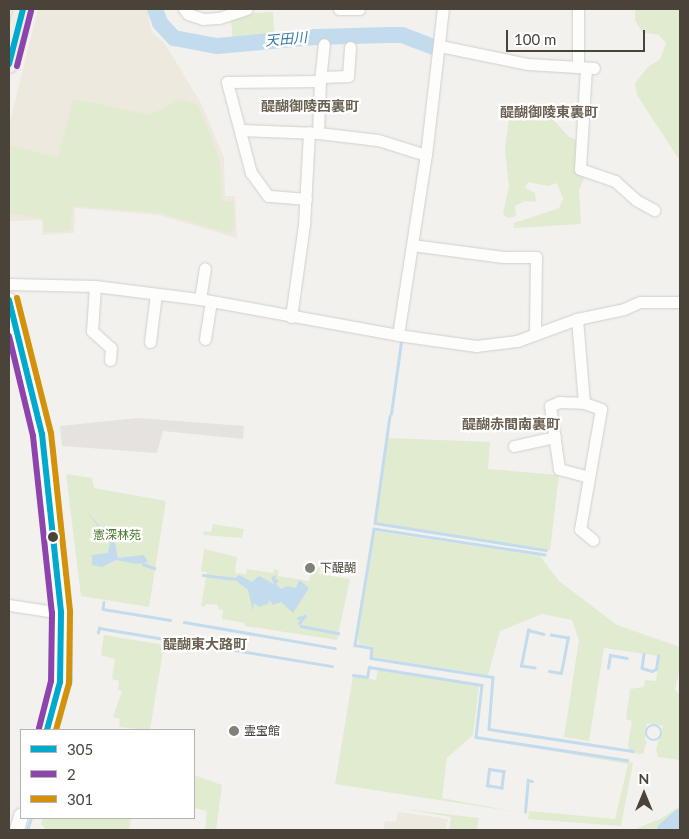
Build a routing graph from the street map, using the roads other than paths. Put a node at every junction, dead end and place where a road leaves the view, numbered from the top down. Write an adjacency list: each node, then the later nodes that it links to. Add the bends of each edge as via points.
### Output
1 (23, 9): 11 (main road)
2 (184, 9): 3 (street, via 194,18 211,19)
3 (247, 9)
4 (339, 9): 5 (street)
5 (359, 9)
6 (443, 9): 9 (street)
7 (578, 9): 12 (street)
8 (324, 44): 13 (street)
9 (440, 46): 12 (street, via 528,64); 16 (street)
10 (350, 47): 13 (street, via 348,76)
11 (9, 64)
12 (586, 67): 18 (street, via 580,169 615,181 636,200)
13 (321, 79): 14 (street, via 227,82); 15 (street)
14 (240, 130): 15 (street); 17 (street, via 251,173 268,196)
15 (313, 133): 16 (street, via 378,140); 17 (street)
16 (426, 155): 19 (street)
17 (306, 199): 27 (street)
18 (654, 210)
19 (412, 245): 29 (street, via 503,257 536,257); 30 (street)
20 (205, 268): 25 (street)
21 (9, 284): 22 (street)
22 (95, 286): 23 (street); 33 (street, via 92,331 110,348)
23 (156, 294): 25 (street); 32 (street)
24 (9, 300): 40 (street, via 42,434)
25 (205, 300): 27 (street); 31 (street)
26 (680, 302): 28 (street, via 652,299)
27 (291, 316): 30 (street)
28 (577, 318): 29 (street); 34 (street)
29 (535, 334): 30 (street, via 511,342 476,346)
30 (398, 336)
31 (205, 339)
32 (150, 342)
33 (110, 360)
34 (584, 403): 35 (street, via 559,402 550,406); 37 (street, via 601,409)
35 (555, 437): 36 (street); 37 (street, via 559,470)
36 (514, 446)
37 (589, 477): 38 (street, via 580,530)
38 (593, 540)
39 (9, 605): 40 (street)
40 (61, 613): 41 (street, via 60,682)
41 (47, 729)

